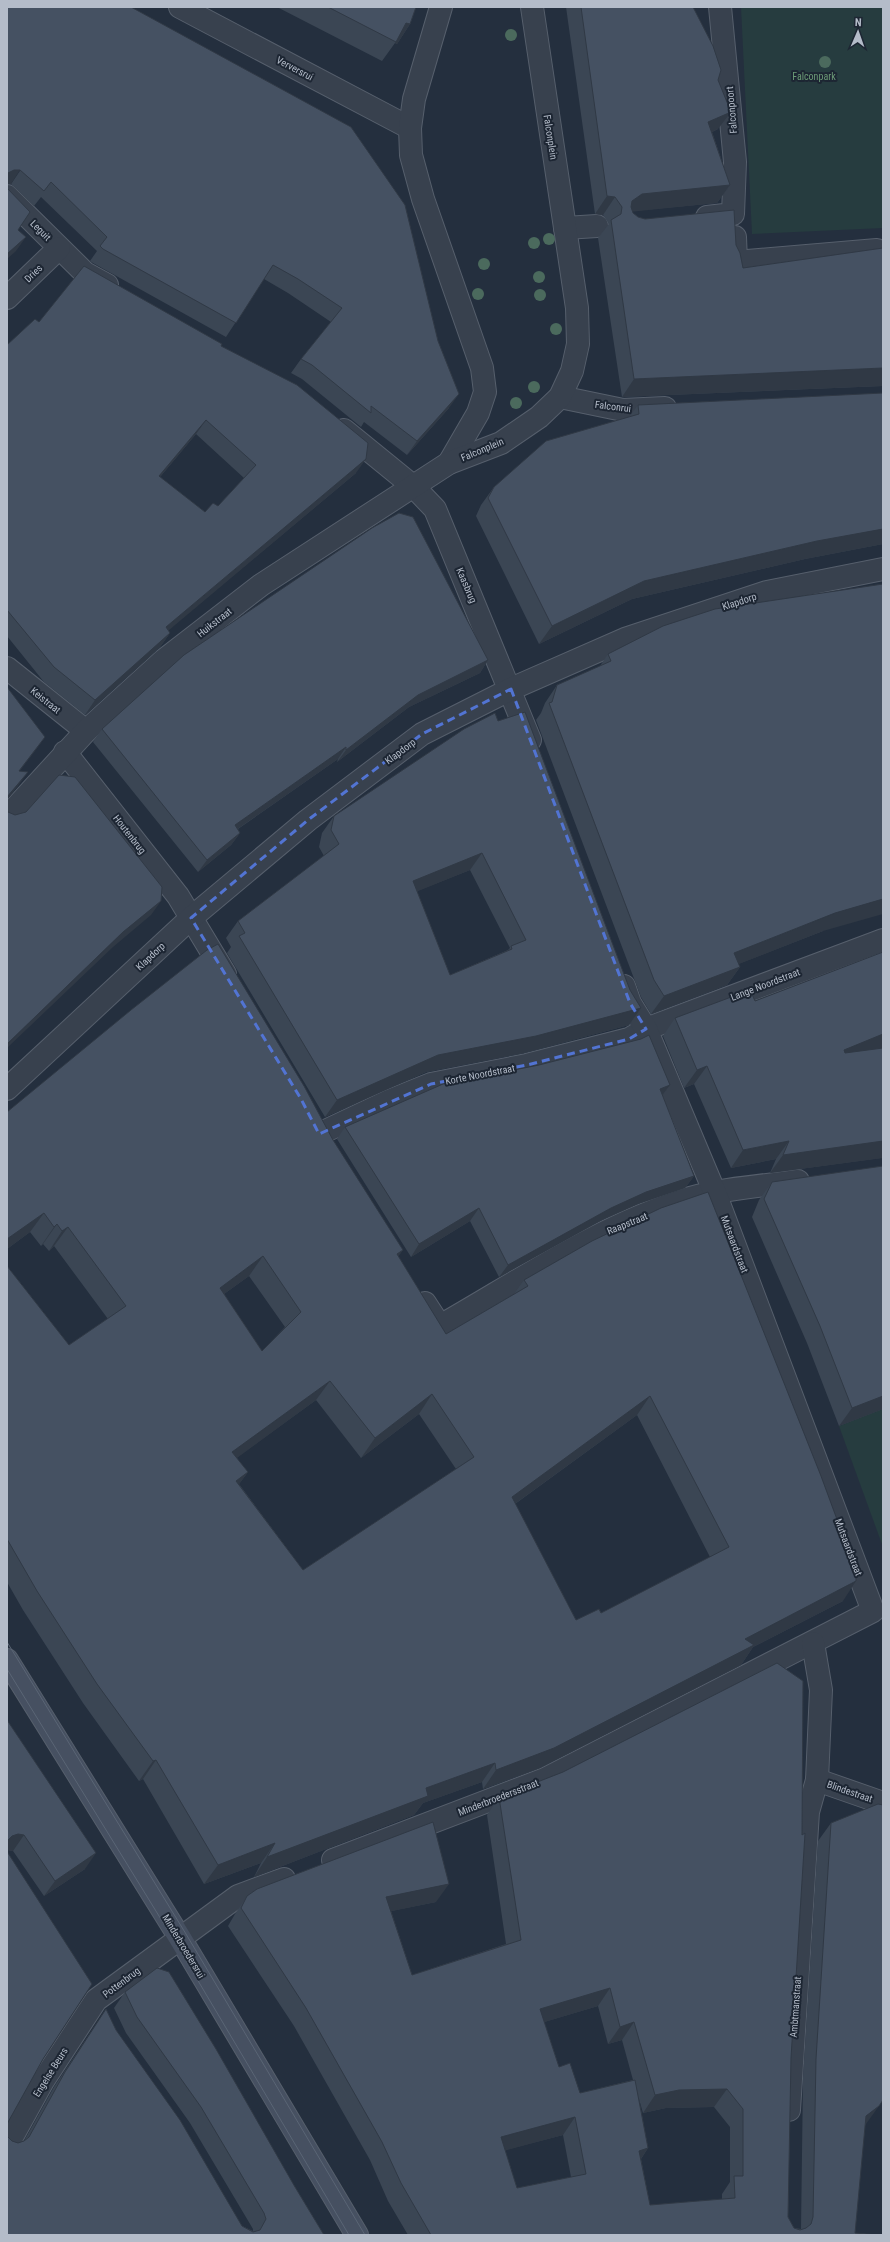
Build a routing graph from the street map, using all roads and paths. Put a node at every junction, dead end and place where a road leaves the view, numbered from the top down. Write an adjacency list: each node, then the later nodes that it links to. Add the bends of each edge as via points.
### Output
1 (180, 7): 5 (street, Verversrui)
2 (441, 7): 5 (street, Falconplein, via 420,73)
3 (532, 7): 10 (street, Falconplein)
4 (720, 7): 7 (street, Falconpoort, via 735,162)
5 (410, 128): 18 (street, Falconplein, via 411,155 416,178 482,368 485,392 478,413)
6 (7, 196): 11 (street, Leguit)
7 (733, 214): 8 (street); 12 (street, Falconpoort, via 736,262)
8 (686, 219)
9 (596, 226): 10 (street)
10 (565, 228): 15 (street, Falconplein, via 576,308 578,344 572,371)
11 (59, 248): 13 (street, Leguit, via 85,273); 14 (street, Dries)
12 (880, 250)
13 (127, 296)
14 (7, 298)
15 (560, 397): 16 (street, Falconrui, via 623,410); 18 (street, Falconplein, via 539,417 501,443)
16 (686, 407)
17 (330, 418): 19 (street, Kaasbrug)
18 (449, 463): 19 (street, Huikstraat)
19 (414, 487): 22 (street, Kaasbrug, via 436,509); 23 (street, Huikstraat, via 261,586 164,660)
20 (883, 569): 22 (street, Klapdorp, via 767,592 625,639)
21 (7, 668): 23 (street, Keistraat)
22 (511, 689): 25 (street); 27 (street, Klapdorp, via 422,734 308,820)
23 (86, 731): 24 (street, Huikstraat)
24 (65, 752): 26 (street, Huikstraat); 27 (street, Houtenbrug, via 178,896)
25 (539, 762)
26 (7, 817)
27 (191, 918): 30 (street, Houtenbrug); 32 (street, Klapdorp)
28 (883, 940): 31 (street, Lange Noordstraat)
29 (616, 967): 31 (street, Mutsaardstraat, via 630,1003)
30 (236, 992)
31 (646, 1029): 34 (street, Korte Noordstraat, via 629,1039 535,1063 431,1084 389,1100); 37 (street, Mutsaardstraat)
32 (7, 1089)
33 (309, 1113): 34 (street)
34 (319, 1134): 35 (street)
35 (330, 1153)
36 (814, 1179): 37 (street, Raapstraat)
37 (715, 1193): 38 (street, Raapstraat, via 690,1198 607,1230 440,1326); 39 (street, Mutsaardstraat, via 873,1611)
38 (414, 1286)
39 (812, 1643): 41 (street, via 821,1690); 43 (street, Minderbroedersstraat, via 545,1779 238,1896)
40 (7, 1660): 43 (street, Minderbroedersrui)
41 (817, 1780): 42 (street, Blindestraat); 47 (street, Ambtmanstraat, via 808,1812)
42 (883, 1803)
43 (180, 1938): 45 (street, Pottenbrug); 49 (street, Minderbroedersrui)
44 (84, 1981): 45 (street, Pottenbrug)
45 (96, 2000): 46 (street); 48 (street, Engelse Beurs, via 43,2081)
46 (106, 2020)
47 (788, 2128)
48 (7, 2146)
49 (357, 2235)

